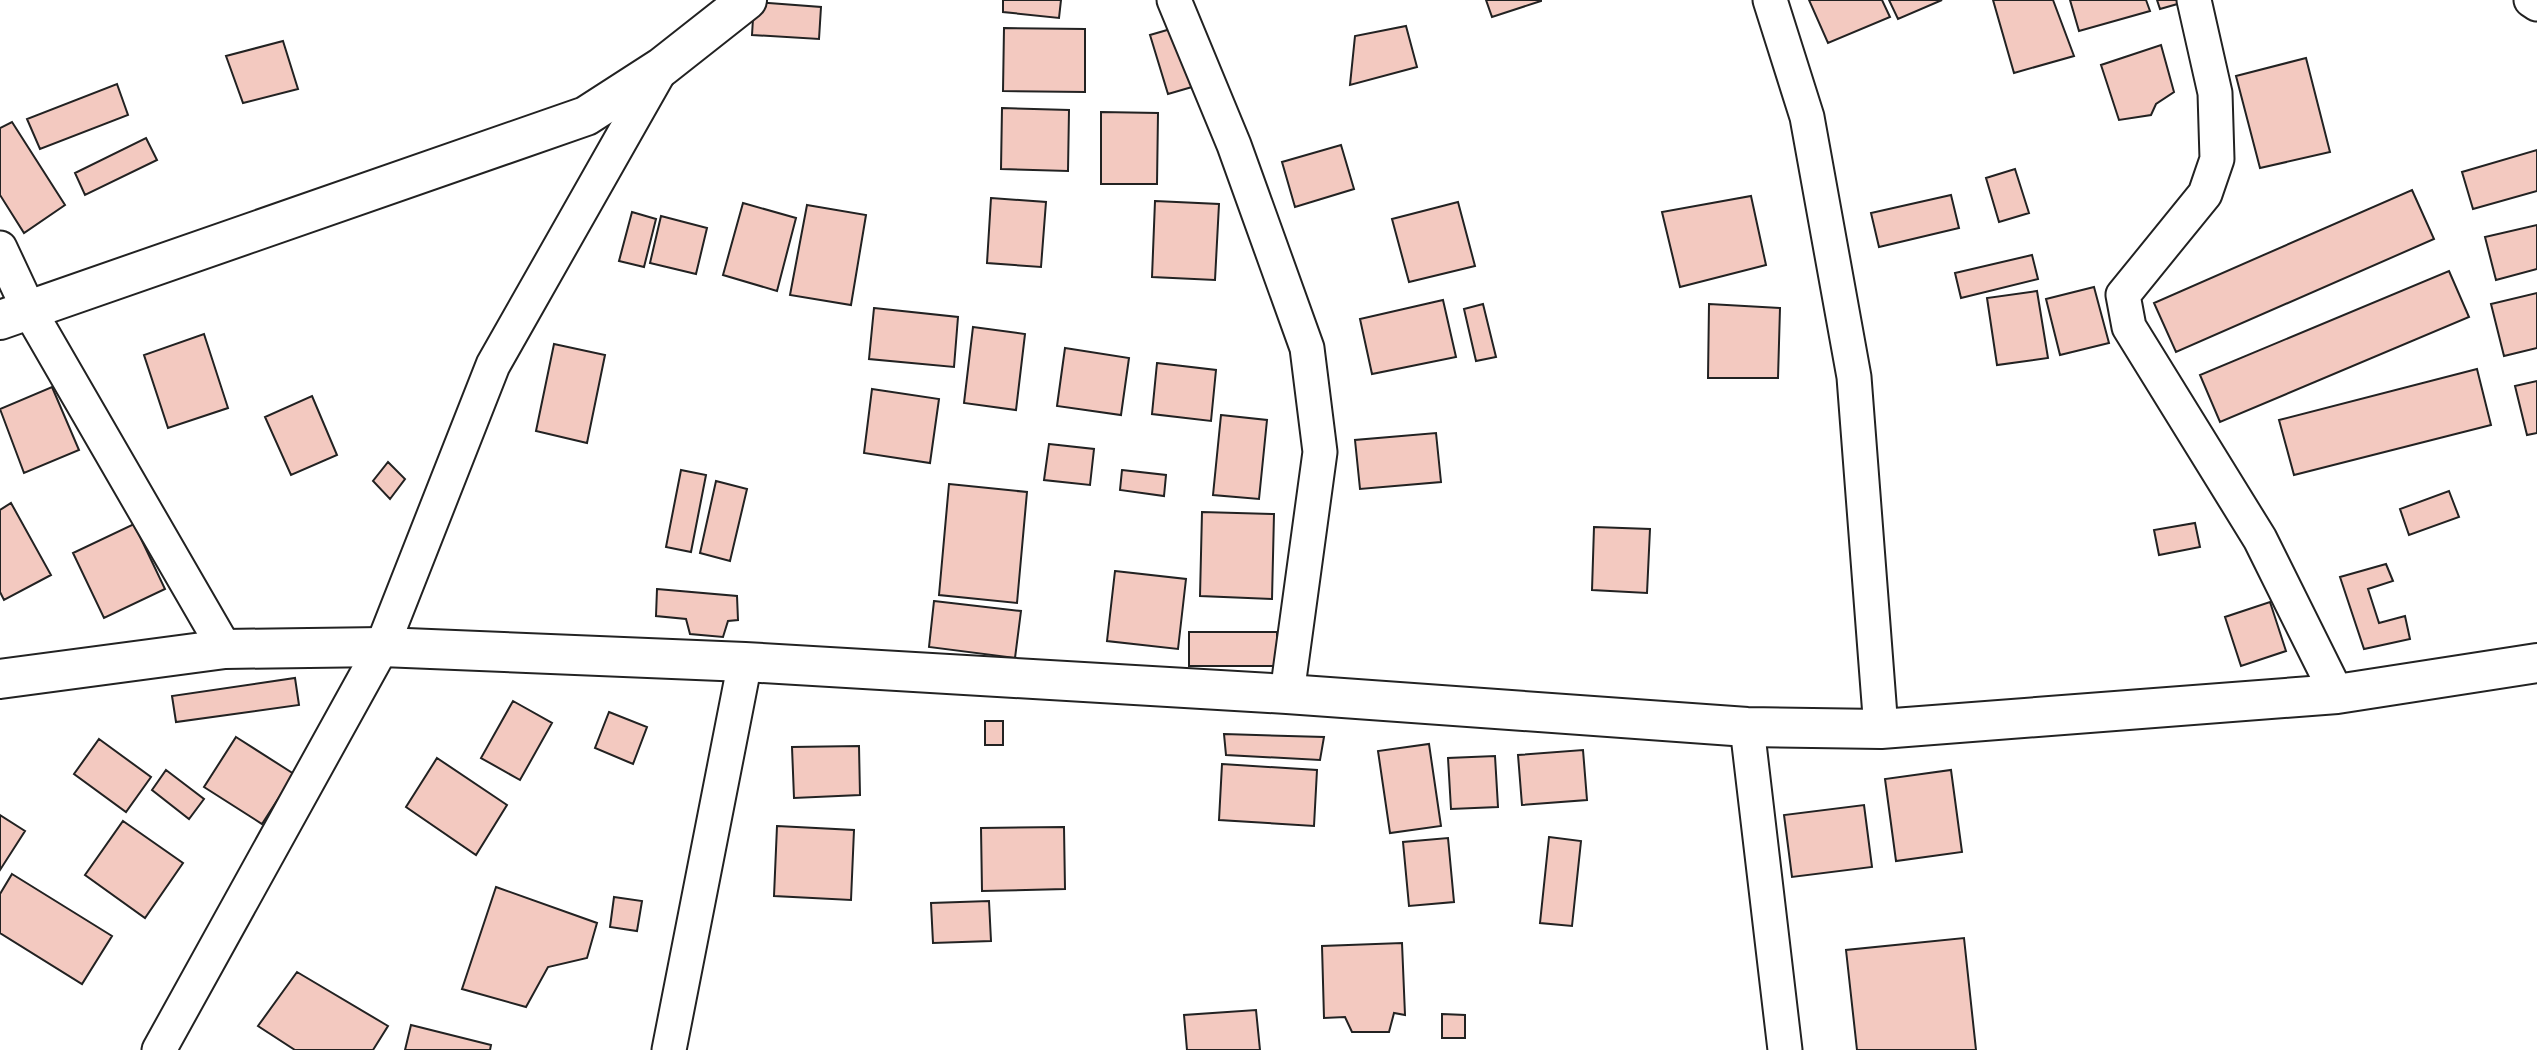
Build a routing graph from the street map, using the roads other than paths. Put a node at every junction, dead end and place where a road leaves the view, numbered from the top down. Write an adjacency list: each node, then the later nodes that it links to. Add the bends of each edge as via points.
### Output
1 (747, 0): 7 (street)
2 (1174, 0): 15 (street, via 1234,145 1307,348 1320,452)
3 (1770, 0): 18 (street, via 1807,117 1854,377)
4 (2194, 0): 16 (street, via 2215,93 2217,159 2204,194 2123,295 2129,327 2260,539)
5 (2531, 0): 6 (street)
6 (2537, 4)
7 (662, 67): 9 (street, via 586,116); 10 (street, via 493,365)
8 (0, 248): 9 (street)
9 (15, 315): 11 (street)
10 (382, 647): 11 (street); 12 (street); 19 (street)
11 (225, 649): 14 (street)
12 (745, 662): 15 (street); 20 (street)
13 (2537, 663): 16 (street)
14 (0, 679)
15 (1287, 694): 17 (street)
16 (2337, 694): 18 (street)
17 (1747, 727): 18 (street); 21 (street)
18 (1881, 729)
19 (159, 1050)
20 (669, 1050)
21 (1785, 1050)

